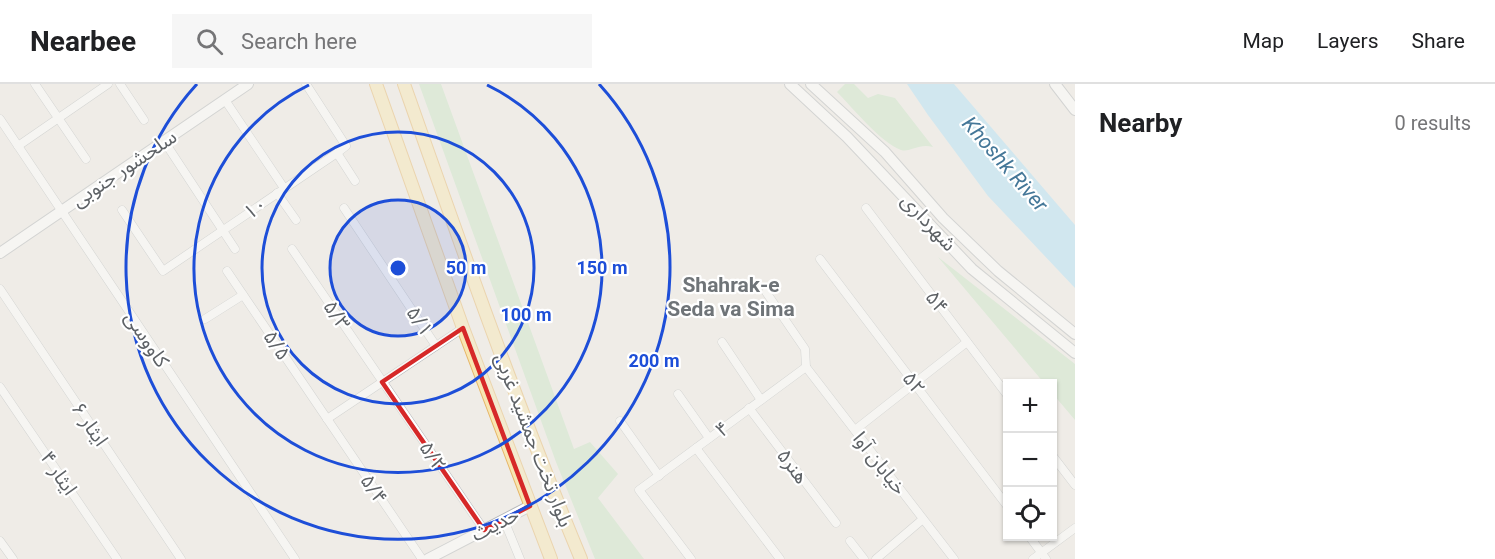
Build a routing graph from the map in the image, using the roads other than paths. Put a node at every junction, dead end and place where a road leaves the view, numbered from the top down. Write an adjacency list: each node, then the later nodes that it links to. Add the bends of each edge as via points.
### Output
1 (35, 84): 13 (street)
2 (108, 84): 13 (street)
3 (120, 84): 15 (street)
4 (248, 84): 11 (street, سلحشور جنوبی)
5 (306, 84): 18 (street, ۱۰, via 346,146)
6 (376, 84): 37 (main road, بلوار تخت جمشید غربی)
7 (404, 84): 79 (main road, بلوار تخت جمشید غربی, via 489,323)
8 (790, 84): 42 (street, شهرداری, via 848,137 972,269)
9 (812, 84): 38 (street, شهرداری, via 885,152 943,218 998,271)
10 (1055, 84): 12 (street)
11 (225, 100): 16 (street, سلحشور جنوبی); 21 (street)
12 (1075, 110)
13 (58, 118): 17 (street); 19 (street)
14 (0, 119): 17 (street, کاووسی)
15 (144, 120)
16 (164, 141): 25 (street, سلحشور جنوبی); 27 (street)
17 (18, 146): 25 (street, کاووسی)
18 (337, 153): 20 (street); 21 (street, ۱۰)
19 (86, 159)
20 (355, 181)
21 (281, 191): 26 (street); 27 (street, ۱۰)
22 (344, 208): 41 (street, ۵/۱)
23 (866, 208): 40 (street, ۵۴)
24 (122, 210): 27 (street, ۱۰, via 163,271)
25 (61, 211): 30 (street, سلحشور جنوبی); 74 (street, کاووسی)
26 (296, 220)
27 (223, 230): 28 (street)
28 (235, 249)
29 (292, 249): 44 (street, ۵/۳)
30 (0, 253)
31 (820, 259): 45 (street, ۵۲)
32 (227, 271): 35 (street, ۵/۵)
33 (0, 289): 73 (street, ایثار ۶)
34 (766, 292): 43 (street, via 805,349)
35 (243, 295): 36 (street); 51 (street, ۵/۵)
36 (205, 319)
37 (463, 328): 41 (street); 60 (main road, بلوار تخت جمشید غربی)
38 (1075, 334)
39 (722, 342): 49 (street)
40 (966, 342): 45 (street); 47 (street, ۵۴)
41 (436, 346): 44 (street)
42 (1075, 353)
43 (806, 367): 49 (street, ۴); 53 (street, خیابان آوا)
44 (382, 382): 51 (street); 65 (street, ۵/۲)
45 (914, 383): 53 (street); 59 (street, ۵۲)
46 (0, 387): 72 (street, ایثار ۴)
47 (1003, 390)
48 (678, 394): 54 (street)
49 (761, 400): 50 (street, ۴)
50 (750, 408): 54 (street, ۴); 63 (street, هنر۵)
51 (327, 419): 75 (street, ۵/۴)
52 (620, 421): 57 (street)
53 (855, 430): 61 (street, خیابان آوا)
54 (709, 438): 55 (street, ۴)
55 (696, 448): 57 (street, ۴); 81 (street)
56 (1057, 460): 58 (street)
57 (659, 476): 80 (street, ۴, via 639,490)
58 (1075, 485)
59 (1003, 500)
60 (530, 506): 62 (street, حدیث); 78 (main road, بلوار تخت جمشید غربی)
61 (923, 519): 83 (street); 84 (street, خیابان آوا)
62 (504, 520): 65 (street, حدیث); 77 (street)
63 (837, 523)
64 (1075, 528): 70 (street)
65 (484, 530): 69 (street, حدیث)
66 (0, 541): 71 (street)
67 (850, 541): 82 (street)
68 (1032, 541): 70 (street)
69 (440, 556): 76 (street, حدیث)
70 (1044, 556): 85 (street)
71 (13, 559)
72 (117, 559)
73 (181, 559)
74 (295, 559)
75 (422, 559)
76 (428, 559)
77 (520, 559)
78 (551, 559)
79 (581, 559)
80 (691, 559)
81 (780, 559)
82 (864, 559)
83 (876, 559)
84 (954, 559)
85 (1033, 559)

